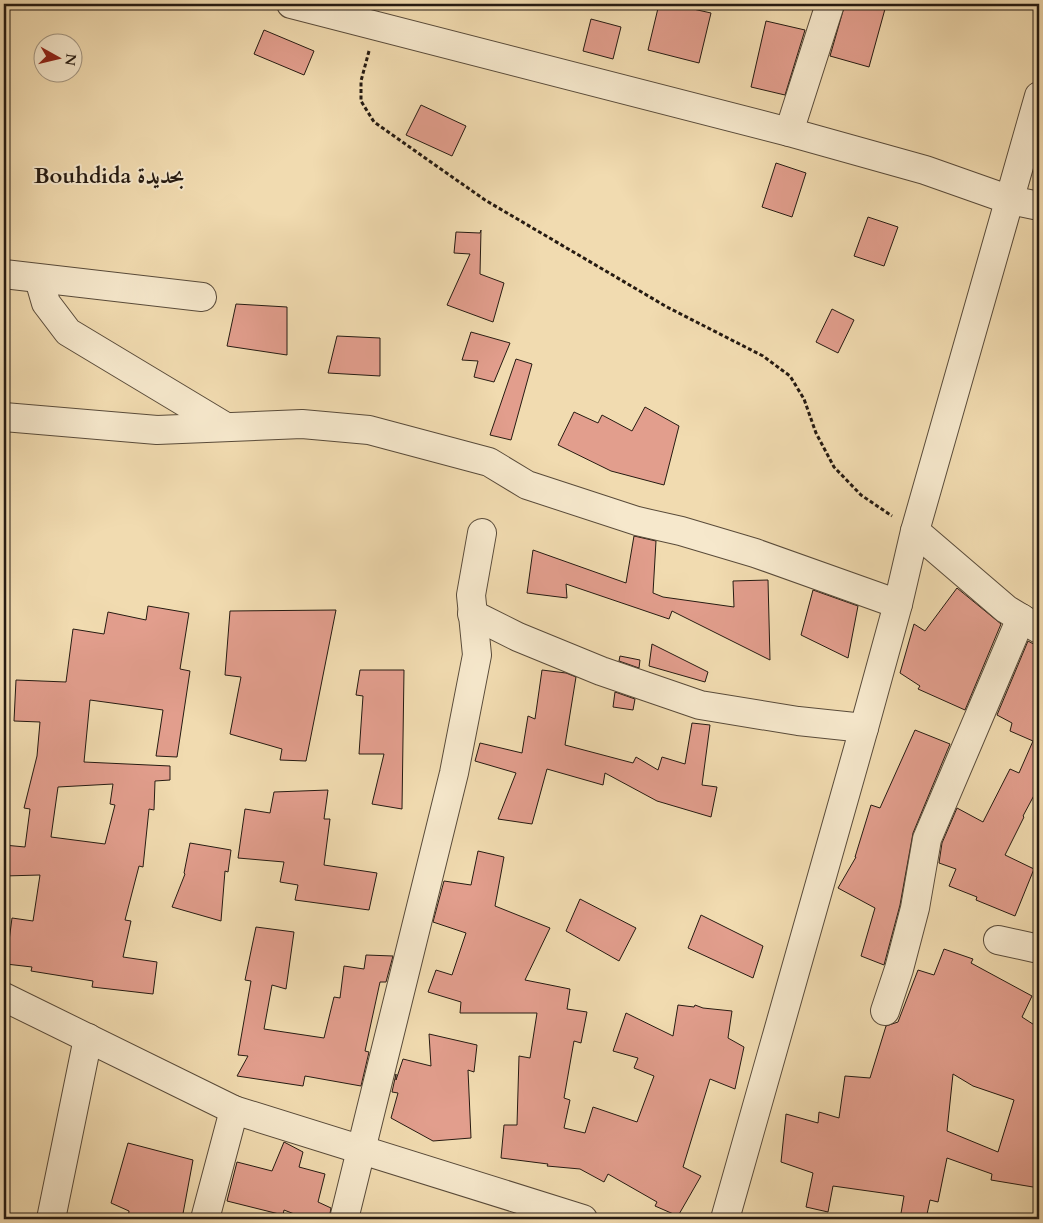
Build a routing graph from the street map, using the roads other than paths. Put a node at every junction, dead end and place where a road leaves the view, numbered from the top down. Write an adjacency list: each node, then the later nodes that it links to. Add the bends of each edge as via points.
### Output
1 (291, 4): 4 (street)
2 (830, 4): 4 (street)
3 (1039, 96): 5 (street)
4 (789, 132): 5 (street, via 925,170)
5 (1010, 200): 6 (street); 12 (street)
6 (1039, 206)
7 (4, 274): 8 (street)
8 (39, 279): 9 (street); 11 (street, via 46,303 68,332)
9 (202, 297)
10 (4, 417): 11 (street, via 157,430)
11 (226, 427): 14 (street, via 302,424 379,432 489,462 527,485 637,521 681,530 755,553)
12 (915, 531): 14 (street); 16 (street, via 1006,609)
13 (482, 533): 15 (street, via 471,595)
14 (898, 604): 17 (street)
15 (472, 614): 17 (street, via 518,638 700,706); 24 (street, via 477,655 454,773)
16 (1030, 624): 21 (street, via 927,839 915,908)
17 (864, 728): 29 (street)
18 (998, 940): 19 (street)
19 (1039, 949)
20 (4, 997): 22 (street)
21 (885, 1011)
22 (88, 1038): 23 (street); 25 (street)
23 (234, 1110): 24 (street); 26 (street)
24 (361, 1151): 27 (street); 28 (street)
25 (51, 1219)
26 (205, 1219)
27 (344, 1219)
28 (584, 1219)
29 (725, 1219)

